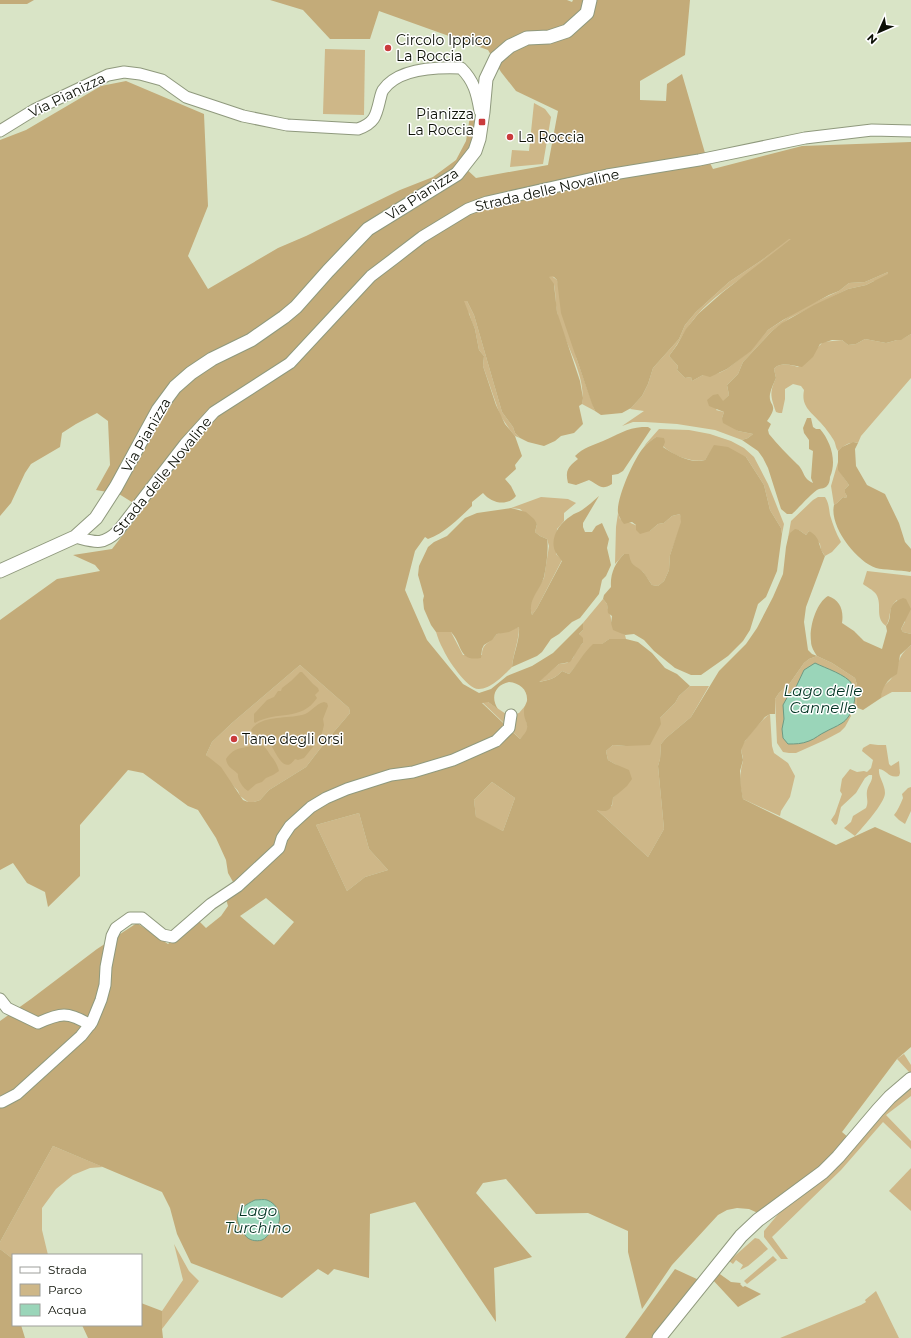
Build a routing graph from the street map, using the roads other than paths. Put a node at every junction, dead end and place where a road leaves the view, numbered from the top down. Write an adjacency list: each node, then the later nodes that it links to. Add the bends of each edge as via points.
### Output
1 (590, 0): 2 (main road, via 587,13 567,31 549,37 527,38 510,46 496,58 486,79)
2 (482, 120): 3 (street, Via Pianizza, via 478,97 470,76 461,68 433,68 402,74 382,91 375,117 368,126 358,129 288,125 243,116 186,97 162,80 124,72 108,75 34,110); 5 (main road, Via Pianizza, via 475,151 458,174 368,229 284,318 251,340 212,359 175,387 158,410 105,506)
3 (0, 131)
4 (911, 131): 5 (street, Strada delle Novaline, via 872,130 805,138 607,176 487,202 468,209 422,237 371,276 290,363 214,412 185,444 118,532 109,540 97,542)
5 (75, 537): 6 (main road, Via Pianizza)
6 (0, 571)
7 (512, 715): 9 (street, via 509,728 496,741 453,760 347,789 311,807 290,826 279,848 238,886 211,904 173,937 163,936 142,918 130,918 116,928 112,936 101,1000)
8 (0, 998): 9 (street, via 7,1008 38,1023 64,1014 77,1017)
9 (90, 1025): 11 (street, via 18,1094)
10 (911, 1079): 12 (main road, via 890,1097 823,1172 745,1232)
11 (0, 1102)
12 (659, 1338)

